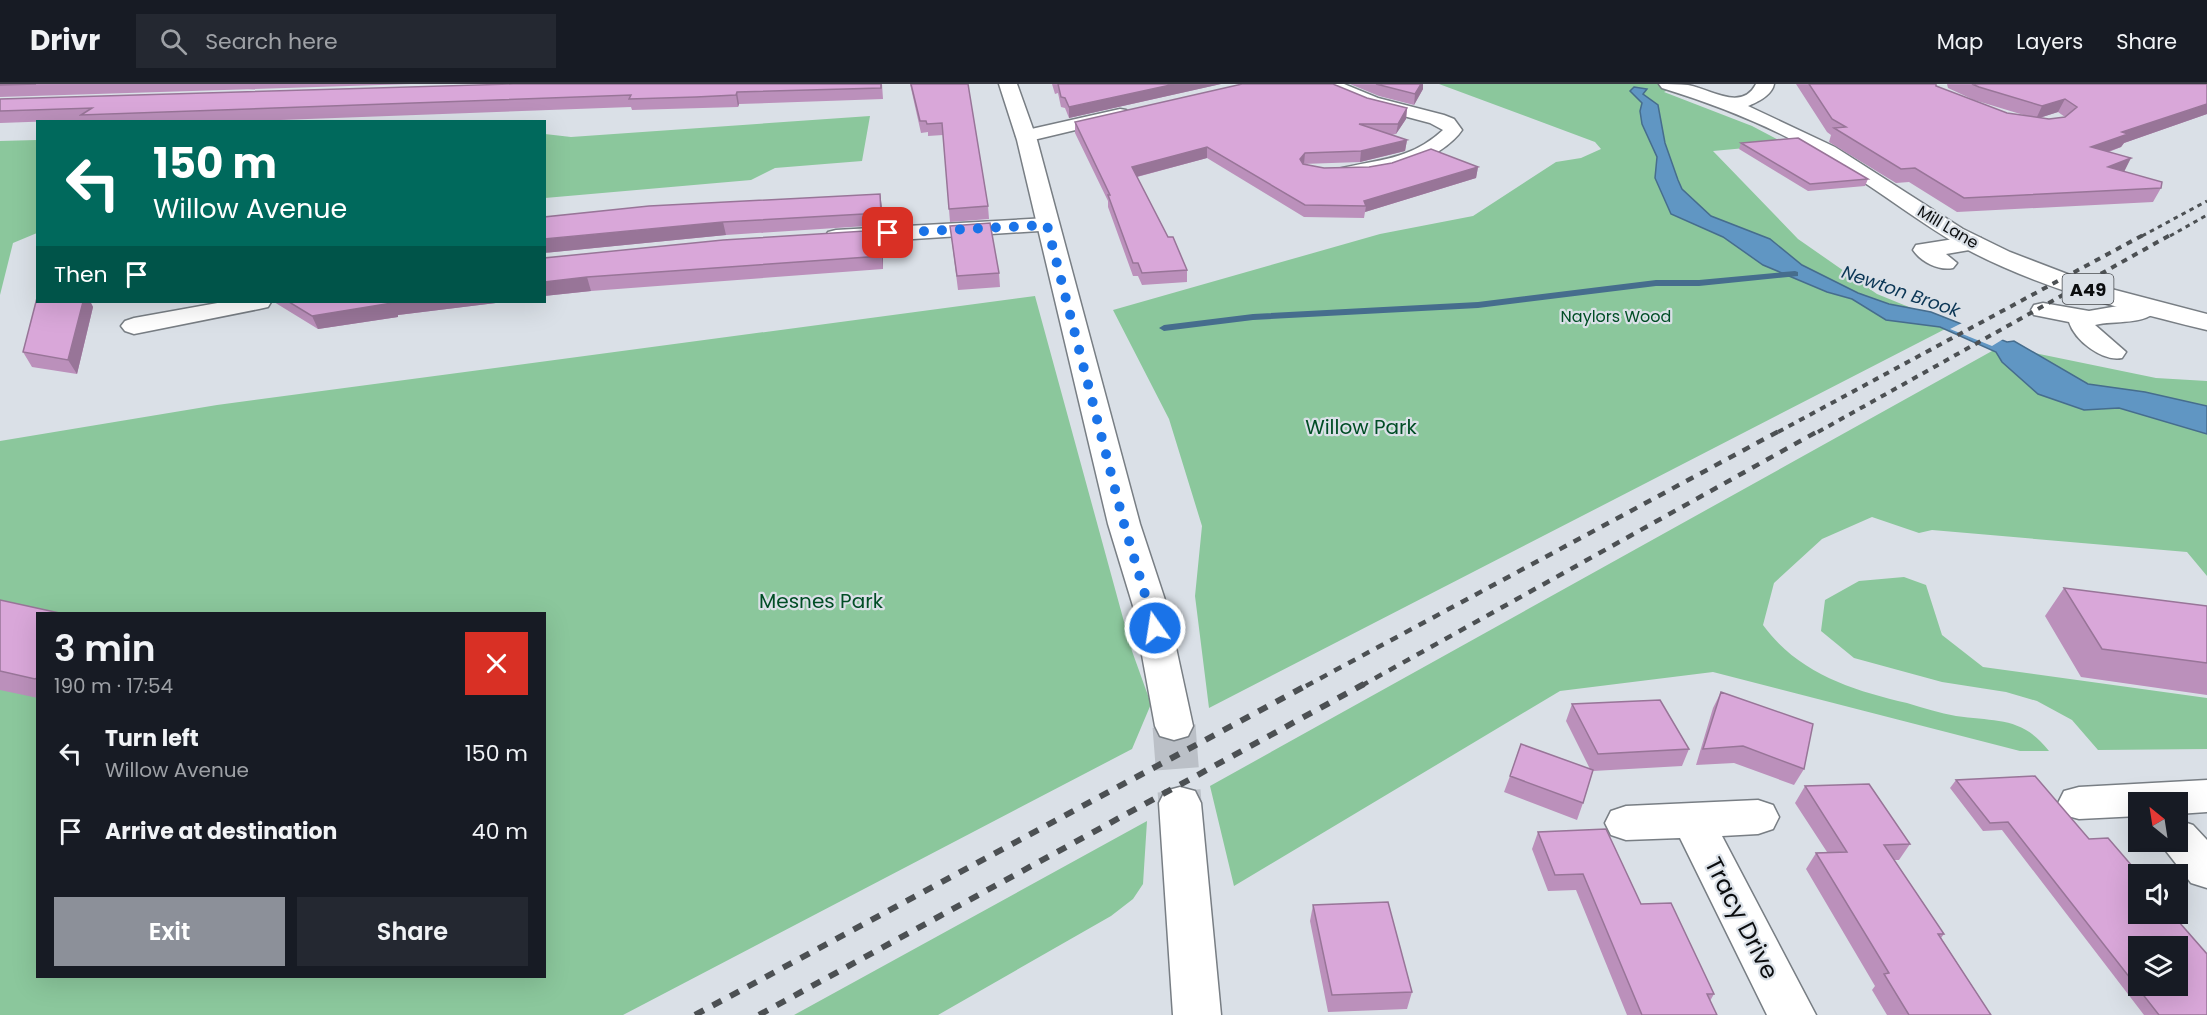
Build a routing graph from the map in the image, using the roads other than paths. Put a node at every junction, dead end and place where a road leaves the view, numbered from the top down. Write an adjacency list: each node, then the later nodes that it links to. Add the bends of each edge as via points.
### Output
1 (1008, 84): 9 (street)
2 (1329, 84): 10 (street, via 1391,108 1448,123 1453,130 1443,141 1417,156)
3 (1668, 84): 6 (street, A49)
4 (1742, 84): 6 (street)
5 (1765, 84): 7 (street, via 1758,95)
6 (1706, 96): 7 (street, Mill Lane / A49)
7 (1731, 105): 13 (street, Mill Lane / A49, via 1828,151)
8 (1136, 111): 9 (street)
9 (1025, 136): 11 (street)
10 (1328, 178)
11 (1047, 225): 12 (street); 23 (street, via 1124,524 1155,628)
12 (819, 238)
13 (1973, 243): 14 (street, via 1914,245); 16 (street, Mill Lane / A49, via 2020,264)
14 (1946, 263)
15 (247, 303): 17 (street)
16 (2147, 308): 19 (street, via 2135,314); 20 (street, Mill Lane / A49)
17 (181, 309): 21 (street)
18 (2043, 310): 19 (street)
19 (2087, 320): 22 (street, via 2081,323 2084,329)
20 (2207, 322)
21 (134, 326)
22 (2113, 352)
23 (1174, 726)
24 (2207, 796): 25 (street)
25 (2188, 798)
26 (2128, 802): 28 (street)
27 (1180, 803): 34 (street)
28 (2079, 803)
29 (1758, 817): 30 (street)
30 (1692, 820): 31 (street); 35 (street, Tracy Drive)
31 (1626, 823)
32 (2188, 848): 33 (street)
33 (2207, 870)
34 (1197, 1015)
35 (1792, 1015)

